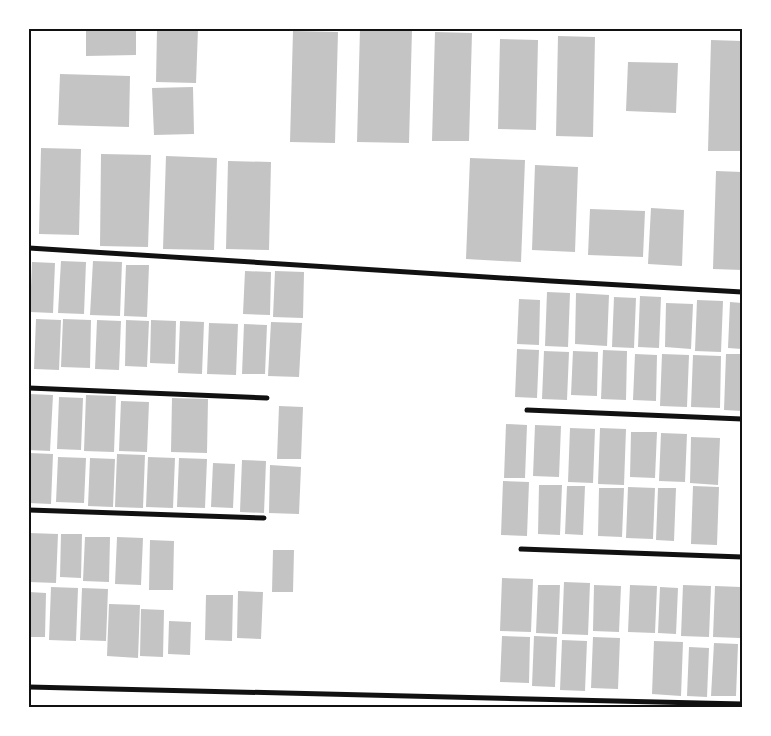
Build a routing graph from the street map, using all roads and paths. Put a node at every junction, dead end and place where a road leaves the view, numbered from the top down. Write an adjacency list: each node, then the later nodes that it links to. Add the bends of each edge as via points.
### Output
1 (29, 248): 2 (street)
2 (742, 292)
3 (29, 388): 4 (street)
4 (268, 398)
5 (527, 410): 6 (street)
6 (742, 419)
7 (29, 510): 8 (street)
8 (264, 518)
9 (522, 549): 10 (street)
10 (742, 557)
11 (29, 688): 12 (street)
12 (742, 704)

